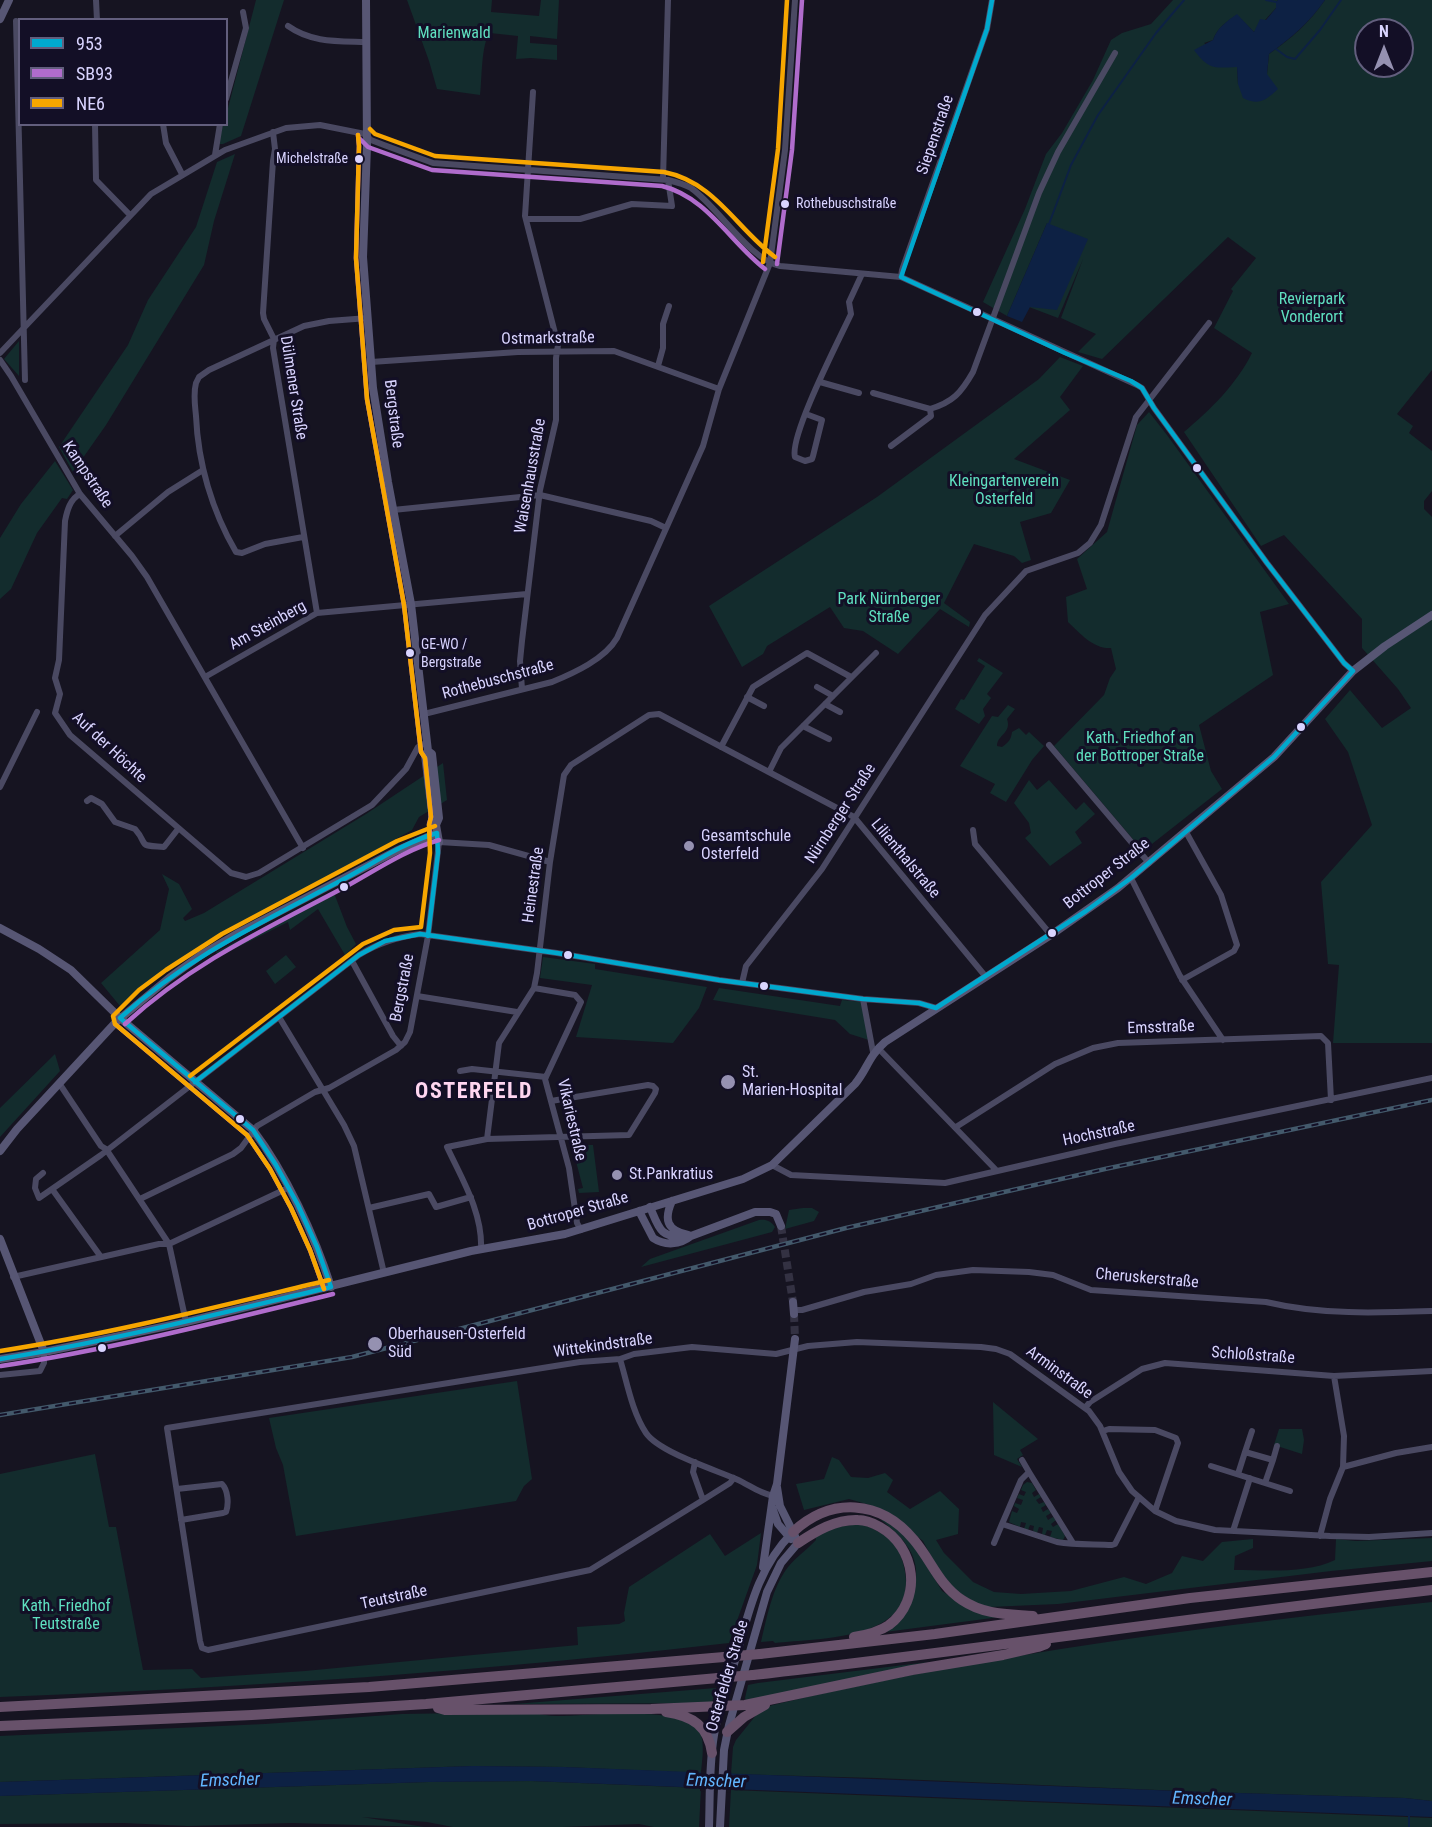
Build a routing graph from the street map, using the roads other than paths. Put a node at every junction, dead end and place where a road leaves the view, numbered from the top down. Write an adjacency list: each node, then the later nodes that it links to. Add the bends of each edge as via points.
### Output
1 (9, 0): 8 (main road)
2 (96, 0): 9 (street)
3 (366, 0): 12 (main road, Bergstraße)
4 (668, 0): 25 (street)
5 (795, 0): 28 (street, Rothebuschstraße, via 785,150)
6 (992, 0): 30 (street, Siepenstraße, via 987,29)
7 (243, 12): 14 (street, via 246,28)
8 (2, 16): 10 (street)
9 (97, 18)
10 (18, 21)
11 (288, 26): 12 (street, via 321,40)
12 (366, 42): 21 (main road, Bergstraße)
13 (1115, 53): 33 (street, via 1058,152)
14 (228, 92)
15 (533, 92): 23 (street, Waisenhausstraße)
16 (20, 126): 35 (street)
17 (95, 126): 26 (street, via 96,180)
18 (163, 126): 24 (street, via 166,143)
19 (220, 126): 22 (street)
20 (273, 132): 21 (street, via 313,125); 22 (street); 36 (street, Dülmener Straße, via 263,313)
21 (365, 134): 23 (street, via 425,162); 32 (main road, Bergstraße, via 363,257)
22 (214, 155): 24 (street)
23 (527, 170): 25 (street); 27 (street, Waisenhausstraße)
24 (182, 174): 26 (street, via 151,194)
25 (666, 179): 27 (street, via 672,206 632,204 580,219); 28 (street, via 701,196)
26 (130, 215): 35 (street)
27 (526, 219): 37 (street, Waisenhausstraße, via 558,345)
28 (770, 263): 29 (street); 44 (street, Rothebuschstraße)
29 (862, 274): 30 (street); 43 (street, via 849,302 851,314)
30 (901, 277): 33 (street)
31 (669, 306): 41 (street)
32 (368, 318): 36 (street, via 314,323); 40 (main road, Bergstraße)
33 (993, 319): 47 (street, via 1131,381 1142,388); 48 (street, via 965,384 946,404)
34 (1209, 323): 47 (street, Nürnberger Straße)
35 (24, 330): 38 (street); 42 (street)
36 (274, 339): 51 (street, via 209,370 197,380 196,430); 57 (street, Dülmener Straße)
37 (556, 351): 40 (street, Ostmarkstraße); 41 (street, Ostmarkstraße, via 614,351); 53 (street, Waisenhausstraße, via 556,420)
38 (0, 353)
39 (0, 360): 52 (street, Kampstraße)
40 (371, 362): 54 (main road, Bergstraße)
41 (658, 366): 44 (street, Ostmarkstraße)
42 (25, 380)
43 (820, 382): 45 (street); 49 (street)
44 (719, 389): 55 (street, Rothebuschstraße, via 703,446)
45 (859, 393)
46 (873, 393): 48 (street)
47 (1149, 400): 63 (street, via 1287,590); 84 (street, Nürnberger Straße, via 1133,424 1095,538 1073,555 1026,571 985,615)
48 (930, 409): 50 (street, via 931,416)
49 (806, 414): 49 (street, via 794,448 795,457 801,461 813,456 822,420)
50 (891, 446)
51 (203, 470): 56 (street, via 168,492); 57 (street, via 219,518 236,552)
52 (80, 494): 56 (street, Kampstraße); 85 (street, Auf der Höchte, via 68,508 65,520 55,678 60,694 55,712 70,735)
53 (540, 495): 54 (street); 55 (street, via 645,519); 58 (street, Waisenhausstraße)
54 (393, 510): 59 (main road, Bergstraße)
55 (666, 528): 67 (street, Rothebuschstraße, via 612,646 565,677)
56 (115, 536): 64 (street, Kampstraße, via 147,577)
57 (303, 537): 60 (street, Dülmener Straße)
58 (527, 594): 59 (street, Am Steinberg); 67 (street, Waisenhausstraße, via 520,661)
59 (411, 604): 60 (street, Am Steinberg); 74 (main road, Bergstraße)
60 (317, 613): 64 (street, Am Steinberg)
61 (1432, 615): 63 (main road, Bottroper Straße)
62 (876, 653): 65 (street)
63 (1353, 671): 87 (main road, Bottroper Straße, via 1274,758)
64 (205, 676): 89 (street, Kampstraße)
65 (851, 677): 68 (street); 69 (street, via 807,653 753,687)
66 (818, 687): 68 (street)
67 (522, 689): 74 (street, Rothebuschstraße)
68 (833, 696): 70 (street)
69 (747, 697): 71 (street); 80 (street)
70 (825, 704): 73 (street); 76 (street)
71 (764, 706)
72 (37, 712): 82 (street)
73 (840, 712)
74 (423, 714): 79 (main road, Bergstraße)
75 (659, 714): 80 (street, Lilienthalstraße); 90 (street, Heinestraße, via 649,715 565,771)
76 (803, 726): 77 (street); 81 (street, via 781,748)
77 (829, 740)
78 (1049, 745): 91 (street)
79 (427, 746): 88 (main road, Bergstraße, via 432,819); 89 (street, Auf der Höchte, via 418,747 406,769 376,801)
80 (721, 747): 81 (street, Lilienthalstraße)
81 (769, 772): 84 (street, Lilienthalstraße)
82 (0, 786)
83 (87, 801): 85 (street, via 91,798 102,804 115,822 135,829 146,846 164,847)
84 (854, 817): 98 (street, Lilienthalstraße); 100 (street, Nürnberger Straße, via 816,878 746,966)
85 (178, 829): 89 (street, Auf der Höchte, via 237,876 259,873)
86 (973, 830): 94 (street, via 975,844)
87 (1186, 832): 91 (main road, Bottroper Straße); 99 (street, via 1221,895 1237,945 1234,951)
88 (437, 833): 90 (street); 95 (street, Bergstraße); 107 (main road, via 213,948)
89 (303, 848)
90 (550, 862): 96 (street, Heinestraße)
91 (1149, 863): 92 (main road, Bottroper Straße)
92 (1131, 878): 94 (main road, Bottroper Straße); 99 (street)
93 (0, 928): 107 (main road, via 63,964)
94 (1051, 935): 98 (main road, Bottroper Straße)
95 (428, 936): 96 (street); 97 (street, via 385,941); 102 (street, Bergstraße)
96 (538, 951): 100 (street); 101 (street, Heinestraße)
97 (352, 961): 106 (street); 109 (street)
98 (986, 977): 104 (main road, Bottroper Straße)
99 (1182, 980): 108 (street)
100 (742, 983): 103 (street)
101 (534, 988): 105 (street, Heinestraße); 113 (street, Vikariestraße, via 575,995 580,1002)
102 (417, 996): 105 (street); 109 (street, Bergstraße, via 410,1032)
103 (863, 999): 104 (street); 110 (street)
104 (936, 1008): 110 (main road, Bottroper Straße)
105 (517, 1012): 112 (street, Heinestraße, via 500,1040)
106 (279, 1017): 115 (street); 117 (street)
107 (120, 1018): 115 (main road); 116 (main road)
108 (1223, 1040): 118 (street, Emsstraße, via 1323,1037 1328,1042); 120 (street, Emsstraße, via 1118,1043 1084,1051 1055,1064)
109 (401, 1046): 117 (street)
110 (876, 1050): 120 (street); 126 (main road, Bottroper Straße, via 855,1084)
111 (460, 1071): 112 (street)
112 (495, 1071): 113 (street); 123 (street, Heinestraße)
113 (546, 1077): 119 (street, Vikariestraße)
114 (1432, 1078): 118 (street, Hochstraße)
115 (195, 1082): 121 (main road); 124 (street)
116 (59, 1083): 124 (street); 125 (main road)
117 (323, 1090): 121 (street); 135 (street, via 355,1147)
118 (1331, 1100): 127 (street, Hochstraße)
119 (551, 1101): 122 (street, Vikariestraße); 122 (street, via 655,1087 629,1135)
120 (956, 1127): 127 (street)
121 (253, 1130): 129 (main road); 132 (street, via 233,1154)
122 (560, 1137): 123 (street); 138 (street, Vikariestraße)
123 (487, 1139): 131 (street, via 447,1146)
124 (106, 1149): 130 (street); 132 (street)
125 (0, 1151)
126 (772, 1165): 127 (street, Hochstraße, via 790,1175 937,1183); 133 (main road, Bottroper Straße, via 743,1179)
127 (997, 1171)
128 (43, 1173): 130 (street, via 36,1179 39,1198)
129 (288, 1188): 141 (street); 146 (main road)
130 (52, 1189): 143 (street)
131 (471, 1197): 135 (street, via 436,1207 429,1194); 142 (street)
132 (140, 1199): 141 (street)
133 (672, 1200): 134 (main road, Bottroper Straße); 139 (main road, via 667,1221 674,1230)
134 (650, 1207): 136 (main road, Bottroper Straße); 139 (main road, via 664,1233 676,1238)
135 (369, 1208): 144 (street)
136 (639, 1211): 138 (main road, Bottroper Straße); 139 (main road, via 657,1241 678,1243)
137 (781, 1226): 139 (main road, via 776,1214 761,1211)
138 (580, 1230): 142 (main road, Bottroper Straße)
139 (691, 1236)
140 (0, 1239): 145 (main road)
141 (169, 1244): 143 (street); 149 (street)
142 (481, 1250): 144 (main road, Bottroper Straße)
143 (100, 1257): 145 (street)
144 (384, 1273): 146 (main road, Bottroper Straße)
145 (13, 1277): 152 (main road)
146 (331, 1287): 149 (main road, Bottroper Straße)
147 (794, 1309): 148 (street, Cheruskerstraße, via 973,1270 1053,1275 1091,1290 1266,1302 1341,1312)
148 (1432, 1311)
149 (186, 1322): 152 (main road, Bottroper Straße)
150 (795, 1339): 151 (main road, Osterfelder Straße)
151 (794, 1349): 154 (street, Wittekindstraße, via 776,1354 692,1347); 158 (street, Arminstraße, via 857,1342 996,1349 1018,1359); 175 (main road, Osterfelder Straße)
152 (44, 1352): 153 (main road, Bottroper Straße); 156 (street, via 40,1371)
153 (0, 1359)
154 (620, 1359): 159 (street, Wittekindstraße, via 580,1362); 167 (street, via 646,1434)
155 (1432, 1371): 157 (street, Schloßstraße)
156 (0, 1375)
157 (1334, 1376): 158 (street, Schloßstraße, via 1159,1364 1142,1369); 169 (street, via 1344,1437)
158 (1085, 1408): 160 (street, Arminstraße)
159 (167, 1428): 176 (street, Teutstraße)
160 (1103, 1431): 179 (street, Arminstraße, via 1119,1472); 182 (street, via 1155,1430 1176,1438 1178,1443)
161 (1252, 1431): 164 (street)
162 (1277, 1446): 166 (street)
163 (1432, 1447): 169 (street)
164 (1245, 1452): 166 (street); 171 (street)
165 (1022, 1460): 170 (street)
166 (1272, 1461): 174 (street)
167 (695, 1462): 172 (street); 180 (street, via 693,1473)
168 (1211, 1466): 171 (street)
169 (1343, 1467): 187 (street)
170 (1029, 1473): 184 (street); 190 (street)
171 (1238, 1474): 173 (street)
172 (734, 1478): 178 (street, via 760,1494); 180 (street, Teutstraße)
173 (1250, 1479): 174 (street); 185 (street)
174 (1265, 1483): 177 (street)
175 (777, 1484): 178 (main road, Osterfelder Straße); 188 (main road, Osterfelder Straße, via 780,1506)
176 (177, 1489): 183 (street, Teutstraße); 183 (street, via 219,1483 224,1485 227,1497 223,1513)
177 (1290, 1491)
178 (773, 1496): 181 (main road, Osterfelder Straße)
179 (1139, 1497): 182 (street, Arminstraße); 190 (street, via 1116,1543)
180 (703, 1500): 183 (street, Teutstraße, via 591,1570 208,1650 202,1648 200,1641)
181 (772, 1506): 188 (main road, via 778,1524); 192 (main road, Osterfelder Straße)
182 (1155, 1511): 185 (street, Arminstraße, via 1186,1524)
183 (181, 1520)
184 (1002, 1524): 189 (street); 190 (street, via 1057,1542)
185 (1233, 1531): 187 (street, Arminstraße)
186 (1432, 1533): 187 (street, Arminstraße)
187 (1320, 1536)
188 (794, 1538): 192 (main road, Osterfelder Straße, via 774,1553); 194 (highway, via 808,1520 829,1510 872,1510 909,1534 940,1580 964,1602 996,1614); 196 (highway, via 832,1524 863,1520 891,1534 909,1563 909,1593 895,1619 875,1632 833,1640); 199 (main road, Osterfelder Straße, via 768,1588)
189 (994, 1543)
190 (1073, 1543)
191 (1432, 1572): 194 (highway)
192 (762, 1574): 200 (main road, Osterfelder Straße)
193 (1432, 1590): 195 (highway)
194 (1057, 1617): 196 (highway)
195 (1057, 1639): 197 (highway, via 1026,1650); 198 (highway, bridge, via 753,1675)
196 (822, 1647): 201 (highway, bridge, via 369,1687)
197 (781, 1697): 199 (highway); 204 (highway, via 750,1713)
198 (426, 1704): 202 (highway, via 445,1710); 203 (highway)
199 (735, 1705): 200 (highway); 204 (main road, Osterfelder Straße)
200 (722, 1706): 202 (highway); 205 (main road, Osterfelder Straße)
201 (0, 1707)
202 (651, 1709): 205 (highway, via 695,1721 708,1736)
203 (0, 1726)
204 (727, 1732): 207 (main road, Osterfelder Straße)
205 (712, 1756): 206 (main road, Osterfelder Straße)
206 (709, 1827)
207 (720, 1827)

